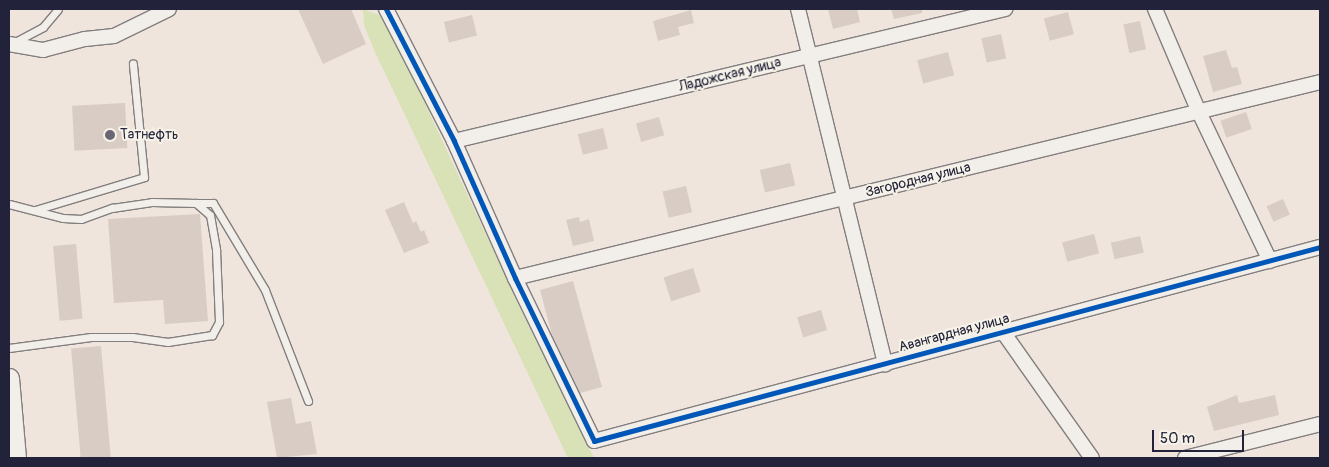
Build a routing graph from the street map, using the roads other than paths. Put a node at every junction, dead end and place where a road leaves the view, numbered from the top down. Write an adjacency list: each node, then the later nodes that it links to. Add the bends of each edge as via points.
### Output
1 (58, 9): 7 (lane, via 43,27)
2 (169, 9): 7 (street, via 114,36 84,39 43,50)
3 (386, 9): 12 (street)
4 (798, 9): 8 (street)
5 (1005, 9): 8 (street, Ладожская улица)
6 (1155, 9): 11 (street)
7 (10, 44)
8 (811, 56): 12 (street, Ладожская улица); 13 (street)
9 (133, 64): 16 (lane, via 144,177)
10 (1320, 82): 11 (street, Загородная улица)
11 (1199, 112): 13 (street, Загородная улица); 18 (street)
12 (454, 141): 19 (street)
13 (844, 198): 19 (street, Загородная улица); 22 (street)
14 (196, 203): 16 (lane, via 152,202 112,208 81,219); 21 (lane, via 210,216 216,250 219,322 212,335 168,342 132,337 91,337); 24 (lane, via 213,203 265,290)
15 (9, 204): 16 (lane)
16 (34, 210)
17 (1320, 247): 18 (street, Авангардная улица)
18 (1270, 261): 20 (street, Авангардная улица)
19 (515, 278): 22 (street, Авангардная улица, via 594,441)
20 (1003, 332): 22 (street, Авангардная улица); 27 (street)
21 (9, 348)
22 (885, 364)
23 (9, 378): 26 (street)
24 (308, 401)
25 (1320, 424): 28 (street)
26 (16, 458)
27 (1092, 458)
28 (1185, 458)

